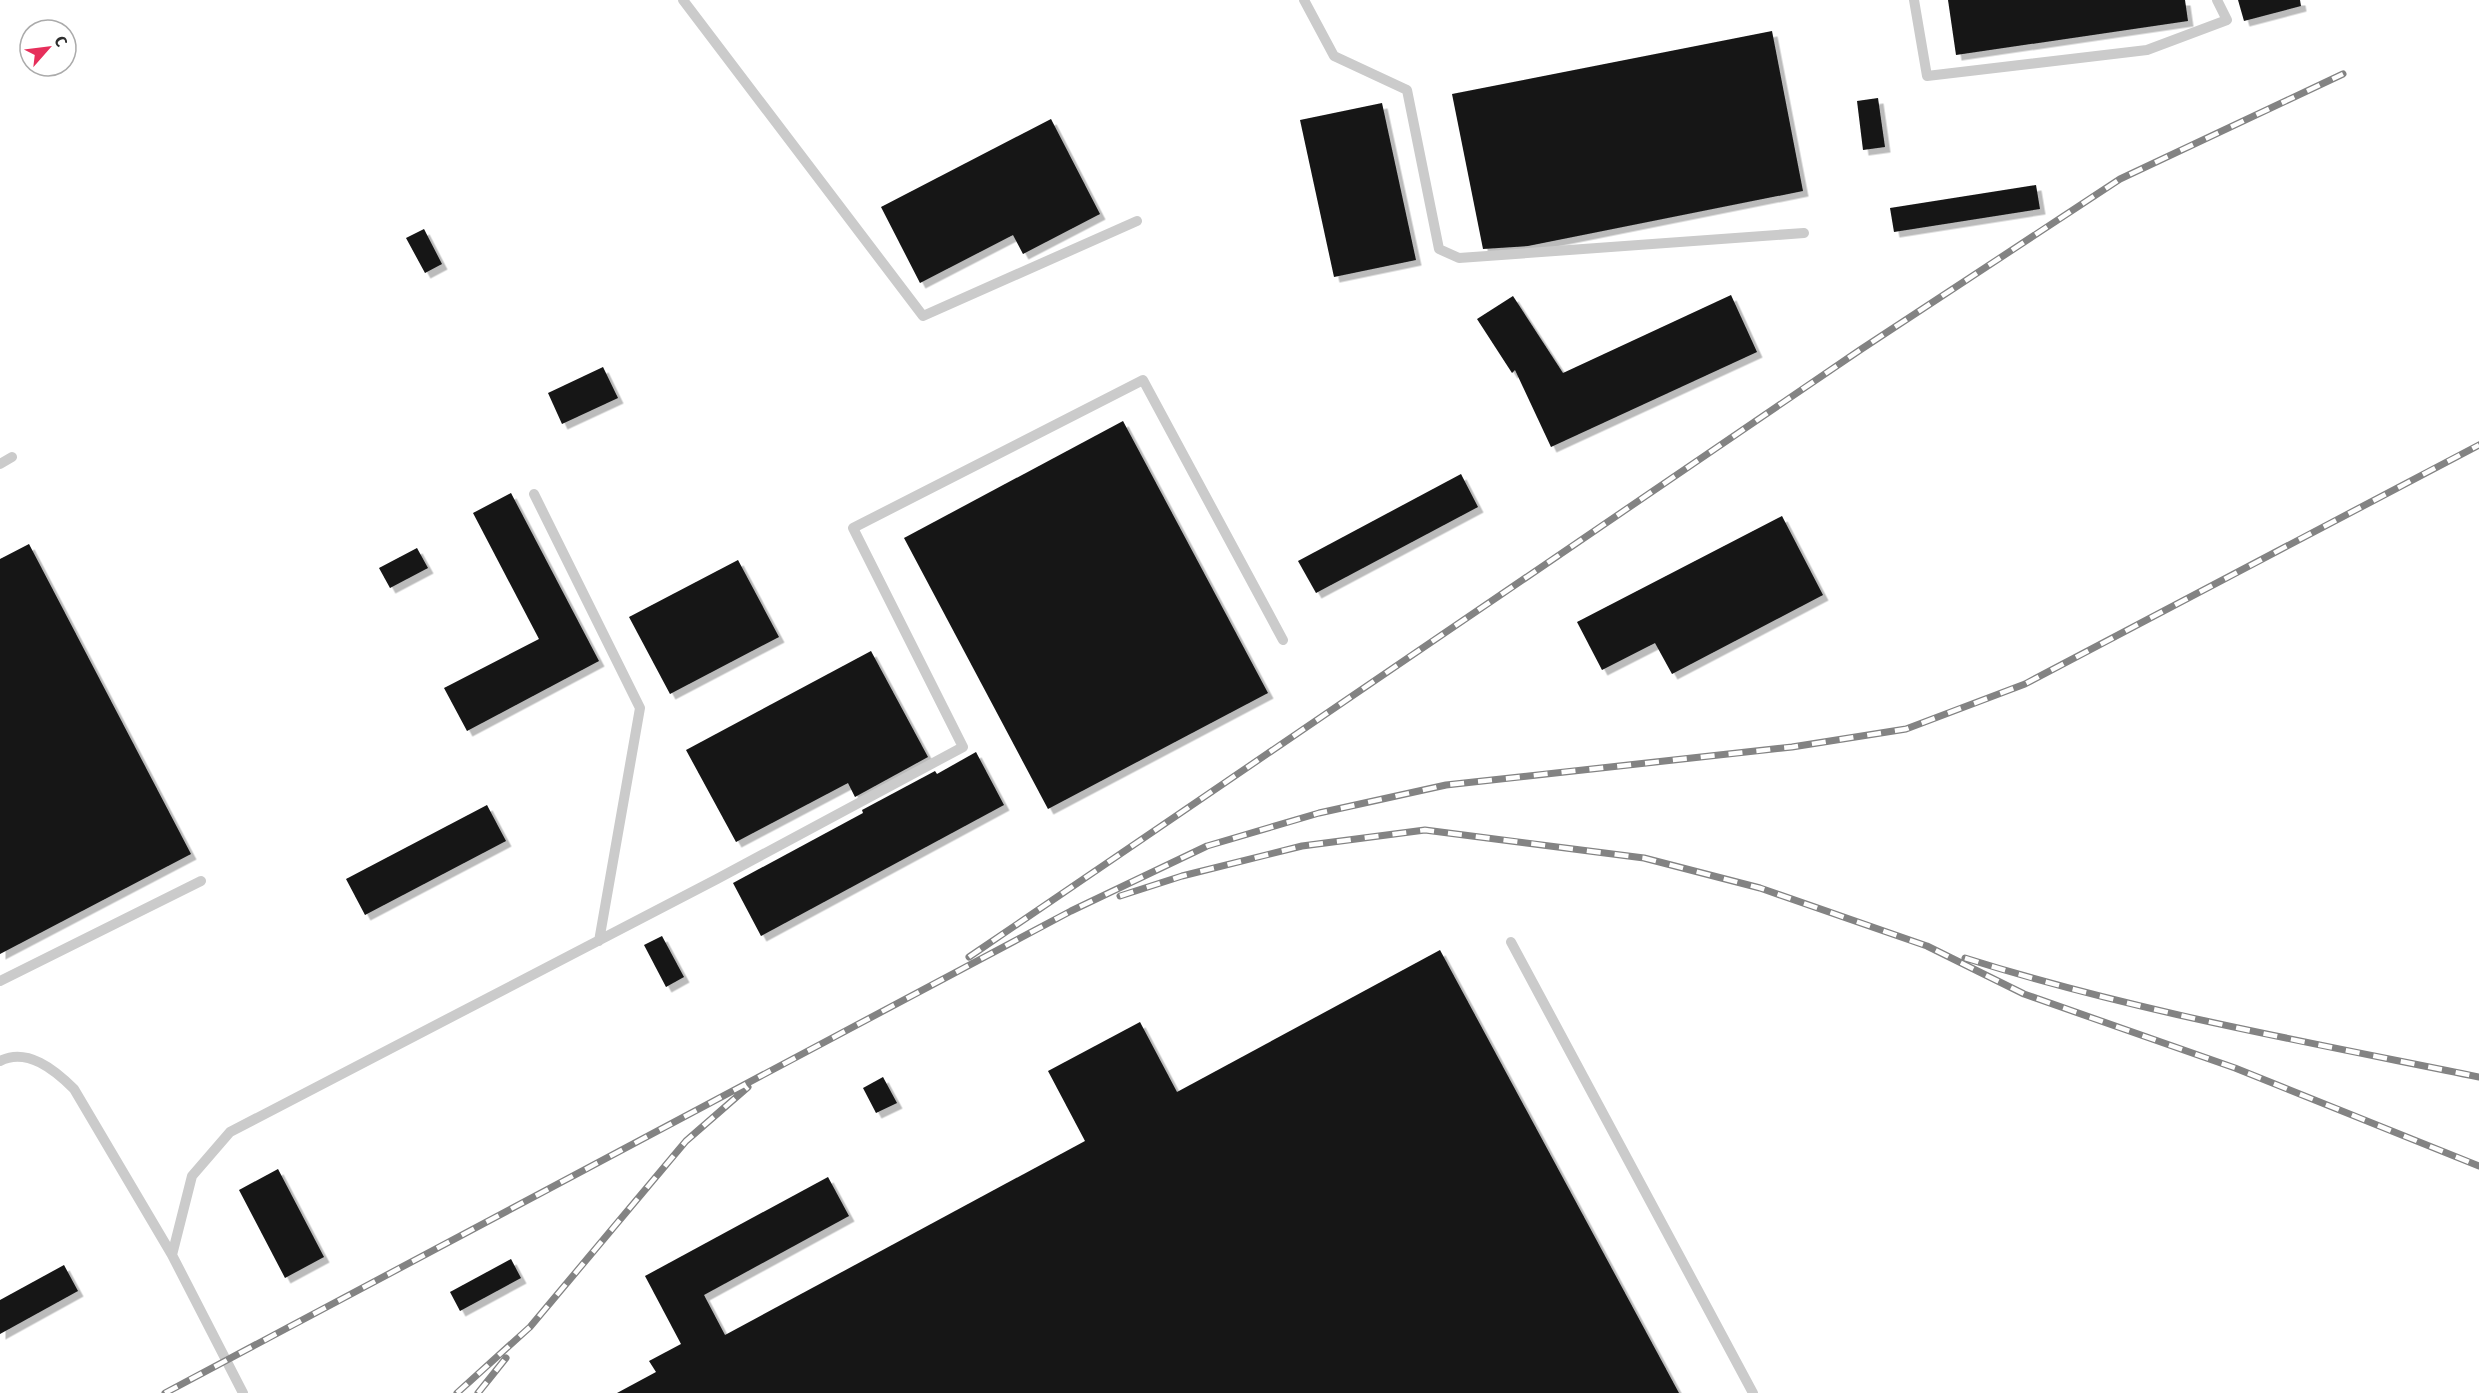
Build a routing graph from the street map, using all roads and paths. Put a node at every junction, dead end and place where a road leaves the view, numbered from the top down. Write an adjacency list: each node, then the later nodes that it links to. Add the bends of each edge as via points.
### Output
1 (683, 0): 5 (lane, via 923,316)
2 (1304, 0): 6 (lane, via 1334,56 1407,90 1439,249 1459,258)
3 (1914, 0): 4 (lane, via 1927,76 2148,50 2227,20)
4 (2217, 0)
5 (1137, 220)
6 (1804, 233)
7 (12, 457): 8 (lane)
8 (0, 464)
9 (534, 494): 12 (lane, via 640,708)
10 (1283, 640): 12 (lane, via 1143,380 853,528 963,747)
11 (201, 881): 14 (lane)
12 (598, 940): 16 (lane, via 230,1132 192,1176)
13 (1511, 942): 18 (lane)
14 (0, 981)
15 (0, 1061): 16 (lane, via 31,1058 58,1072 74,1089)
16 (172, 1255): 17 (lane)
17 (243, 1393)
18 (1754, 1393)

